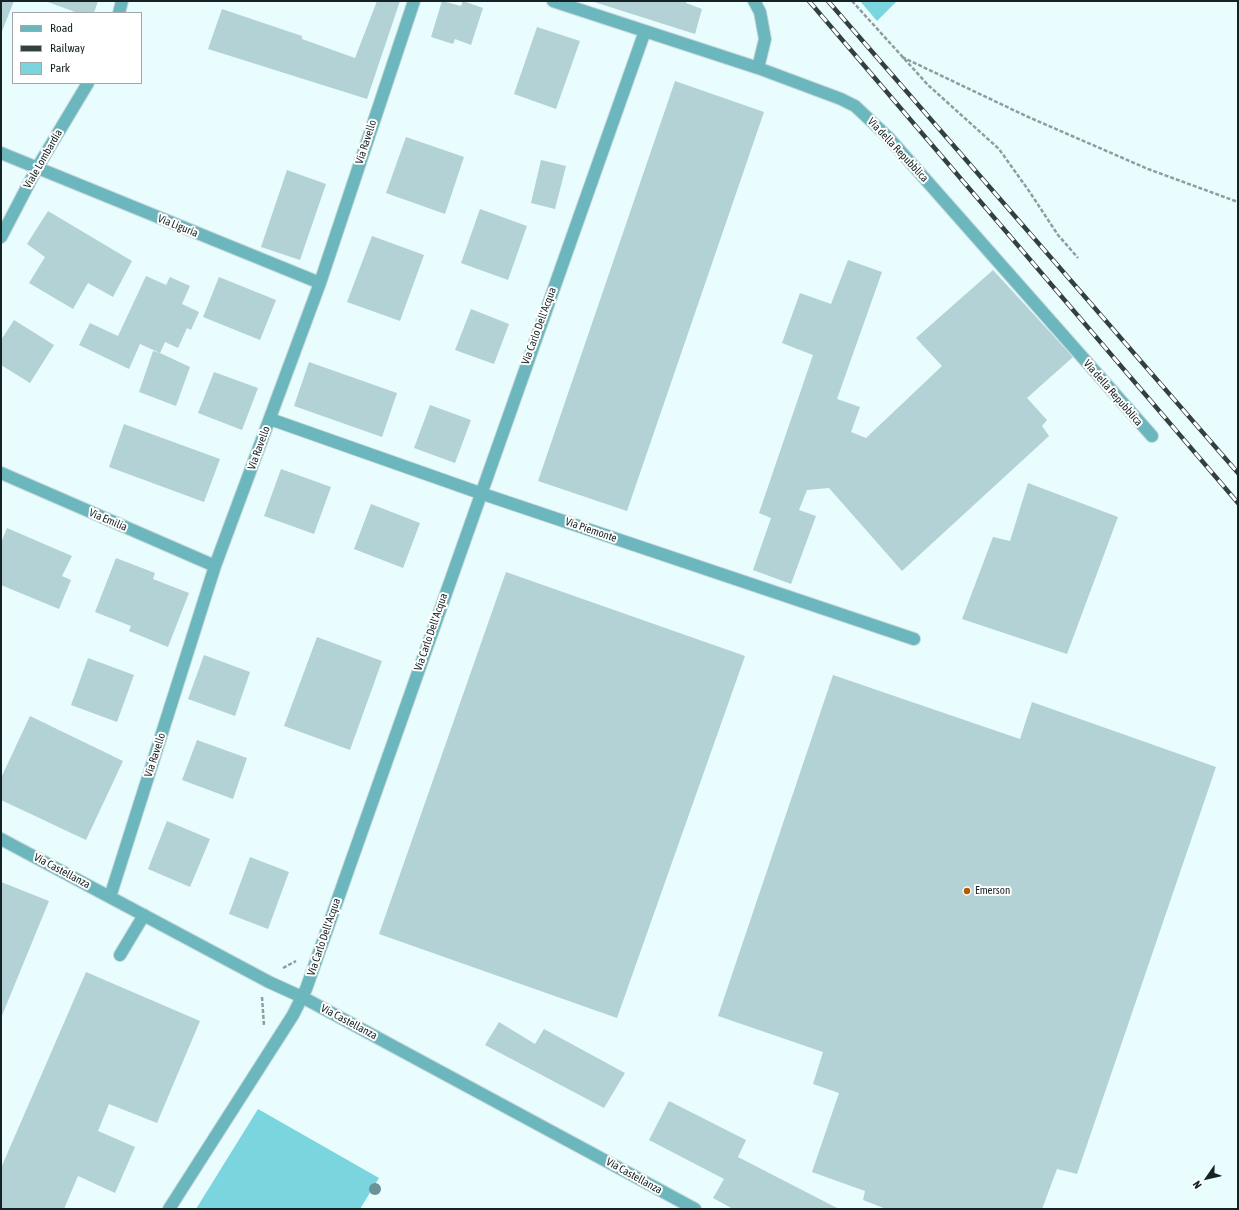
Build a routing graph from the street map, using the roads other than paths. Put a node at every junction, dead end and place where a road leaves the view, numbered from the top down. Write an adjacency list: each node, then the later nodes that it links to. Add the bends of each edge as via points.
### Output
1 (122, 1): 5 (street)
2 (414, 1): 12 (street, Via Ravello)
3 (552, 1): 6 (street, Via della Repubblica)
4 (754, 1): 7 (street, via 760,12 765,39)
5 (119, 12)
6 (645, 31): 7 (street, Via della Repubblica); 16 (street, Via Carlo Dell'Acqua)
7 (758, 68): 14 (street, Via della Repubblica, via 841,98 865,114)
8 (87, 84): 10 (street, Viale Lombardia)
9 (1, 153): 10 (street, Via Liguria)
10 (37, 168): 11 (street, Viale Lombardia); 12 (street, Via Liguria)
11 (1, 237)
12 (320, 284): 13 (street, Via Ravello)
13 (270, 419): 16 (street, Via Piemonte); 17 (street, Via Ravello)
14 (1152, 436)
15 (1, 474): 17 (street, Via Emilia)
16 (480, 493): 18 (street, Via Piemonte); 23 (street, Via Carlo Dell'Acqua)
17 (215, 566): 20 (street, Via Ravello)
18 (914, 639)
19 (1, 839): 20 (street, Via Castellanza)
20 (110, 897): 21 (street, Via Castellanza)
21 (144, 915): 22 (street); 23 (street, Via Castellanza)
22 (120, 954)
23 (302, 997): 24 (street, Via Carlo Dell'Acqua); 25 (street, Via Castellanza)
24 (169, 1209)
25 (695, 1209)

